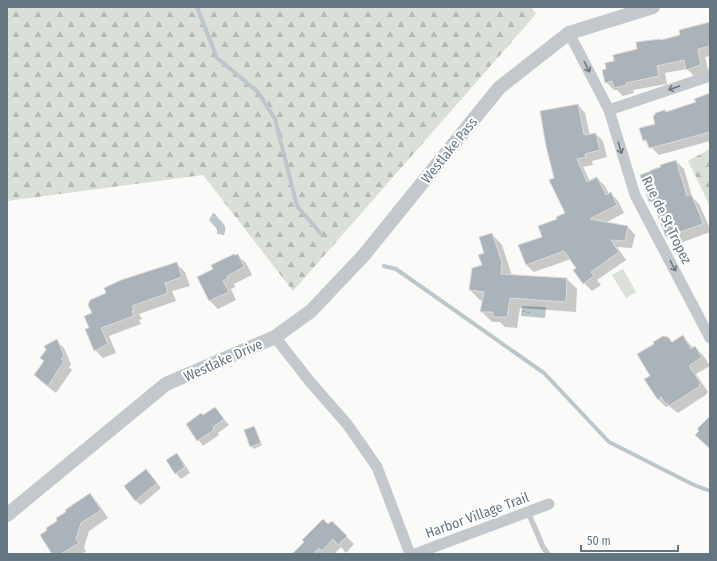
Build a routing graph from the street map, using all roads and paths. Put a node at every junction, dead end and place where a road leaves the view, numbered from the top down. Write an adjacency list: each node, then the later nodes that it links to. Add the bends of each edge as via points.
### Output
1 (653, 7): 2 (street, Westlake Pass)
2 (569, 33): 4 (street, Rue de St Tropez, one-way to 4); 5 (street, Westlake Pass, via 499,88 364,255 311,311)
3 (710, 74): 4 (street, one-way to 4)
4 (609, 110): 6 (street, Rue de St Tropez, one-way to 6, via 635,195)
5 (275, 337): 9 (street, Westlake Drive, via 166,384); 10 (street, Westlake Drive, via 347,424 377,467)
6 (710, 338)
7 (549, 504): 8 (street, Harbor Village Trail)
8 (528, 512): 11 (street, Harbor Village Trail); 12 (lane)
9 (7, 515)
10 (410, 554)
11 (415, 554)
12 (548, 554)

